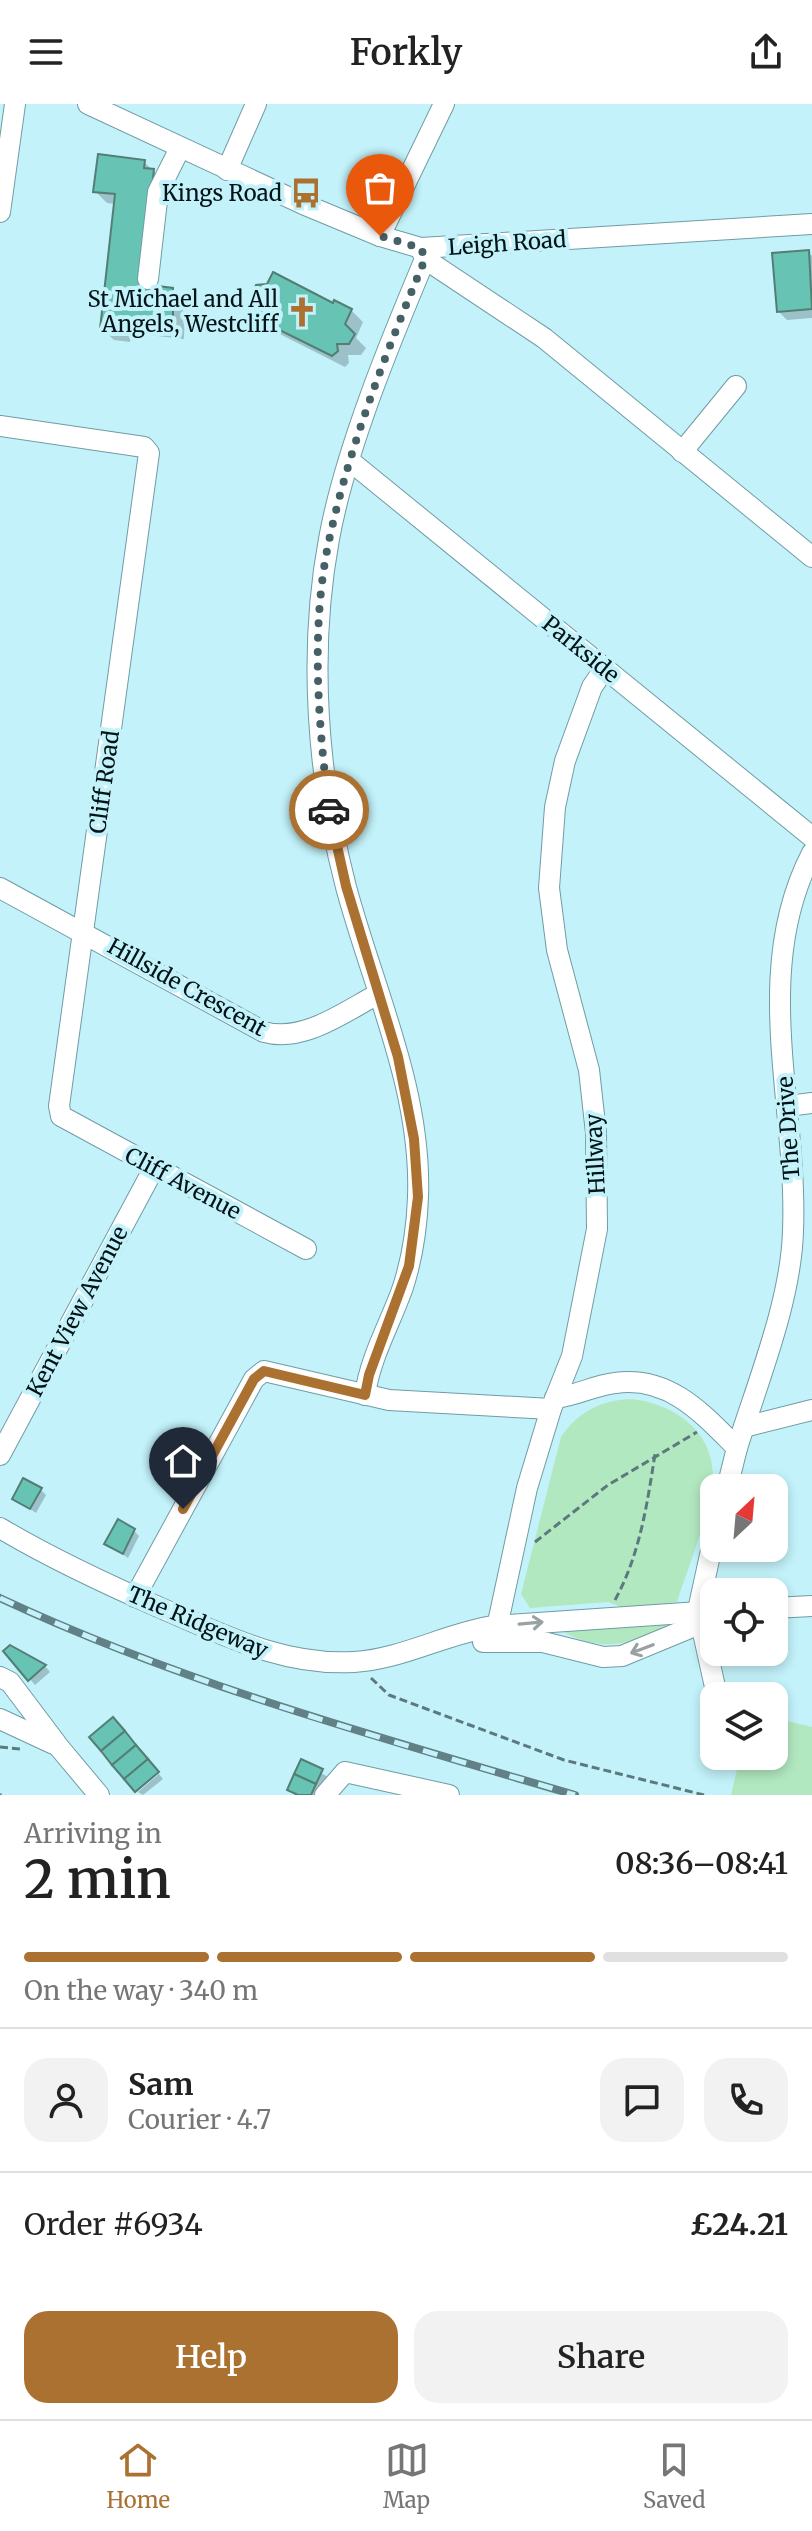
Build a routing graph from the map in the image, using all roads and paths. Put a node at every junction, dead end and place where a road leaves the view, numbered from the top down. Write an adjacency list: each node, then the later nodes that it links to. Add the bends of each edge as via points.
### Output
1 (15, 104): 7 (street)
2 (88, 104): 5 (street, Leigh Road)
3 (256, 104): 6 (street)
4 (444, 104): 9 (street)
5 (180, 148): 6 (street, Leigh Road); 11 (street, via 158,192)
6 (227, 170): 9 (street, Leigh Road)
7 (0, 212)
8 (812, 224): 10 (street, Leigh Road)
9 (380, 236): 10 (street, Leigh Road)
10 (423, 253): 14 (street, via 544,338); 15 (street)
11 (148, 279)
12 (736, 386): 14 (street)
13 (0, 426): 21 (street, Cliff Road, via 148,449)
14 (682, 452): 16 (street)
15 (350, 461): 17 (street, Parkside); 22 (street, via 329,539 319,630 319,714 329,809)
16 (812, 557)
17 (605, 668): 18 (street, Parkside); 29 (street, Hillway, via 592,687 565,761 551,856 551,915 589,1070 598,1194 592,1263 572,1356)
18 (812, 837)
19 (812, 853): 24 (street, The Drive, via 780,957)
20 (0, 888): 21 (street, Hillside Crescent)
21 (84, 931): 22 (street, Hillside Crescent, via 279,1036 310,1029); 25 (street, Cliff Road)
22 (378, 994): 28 (street, via 409,1097 418,1197 409,1266)
23 (812, 1103): 24 (street)
24 (788, 1106): 32 (street, The Drive, via 793,1231 789,1276)
25 (61, 1116): 26 (street, Cliff Avenue)
26 (154, 1168): 27 (street, Cliff Avenue); 35 (street, Kent View Avenue)
27 (306, 1249)
28 (365, 1395): 29 (street, via 427,1404); 39 (street, via 273,1371 254,1379)
29 (553, 1404): 31 (street, via 614,1383 633,1382 678,1395); 45 (street, Hillway)
30 (812, 1410): 32 (street)
31 (713, 1424): 33 (street); 34 (path)
32 (744, 1427): 33 (street, The Drive)
33 (737, 1448): 36 (street, The Drive)
34 (655, 1454): 38 (path); 43 (path, via 630,1572)
35 (0, 1455)
36 (730, 1474)
37 (0, 1528): 39 (street, The Ridgeway)
38 (534, 1542)
39 (135, 1597): 46 (street, The Ridgeway, via 274,1654)
40 (812, 1606): 41 (street)
41 (788, 1607)
42 (700, 1616): 43 (street, The Ridgeway)
43 (607, 1617): 45 (street, The Ridgeway, one-way to 43)
44 (700, 1619): 45 (street, The Ridgeway, one-way to 45, via 622,1656 603,1657)
45 (494, 1634): 46 (street, The Ridgeway, via 471,1630 382,1659)
46 (353, 1662): 53 (path, via 389,1695 564,1760)
47 (0, 1677): 49 (street, via 10,1682)
48 (0, 1719): 49 (street)
49 (58, 1746): 50 (street)
50 (99, 1795)
51 (325, 1795): 52 (street, via 345,1772)
52 (449, 1795)
53 (704, 1795)

